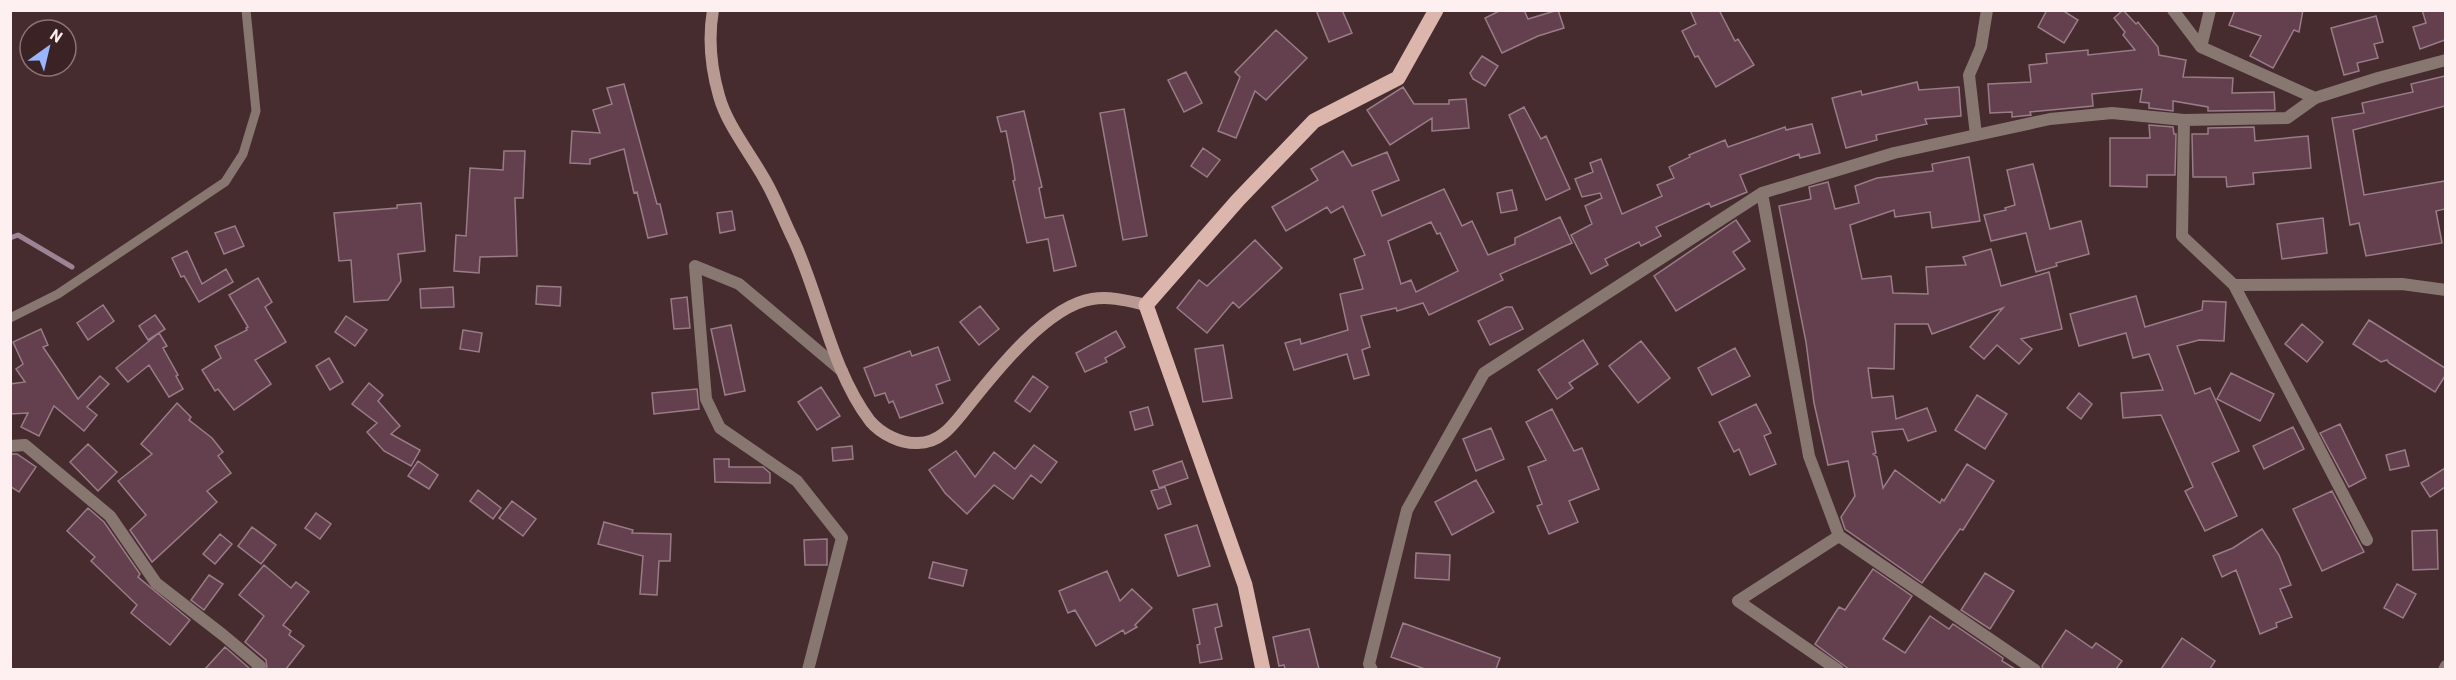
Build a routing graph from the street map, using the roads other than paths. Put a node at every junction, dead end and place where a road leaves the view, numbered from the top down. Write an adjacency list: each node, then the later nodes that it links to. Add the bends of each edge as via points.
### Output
1 (246, 10): 16 (lane, via 256,111 243,154 225,182 58,294)
2 (713, 10): 17 (main road, via 711,57 719,98 766,181 795,245)
3 (1436, 10): 15 (main road, via 1398,78 1314,121)
4 (1987, 10): 11 (street, via 1982,46 1970,75)
5 (2173, 10): 7 (street)
6 (2210, 10): 7 (street)
7 (2201, 47): 9 (street)
8 (2445, 60): 9 (street)
9 (2315, 98): 10 (street, via 2287,118)
10 (2184, 120): 11 (street, via 2112,113 2050,119); 13 (street, via 2182,236)
11 (1976, 135): 12 (street, via 1894,153)
12 (1762, 193): 19 (street, via 1809,456); 24 (street, via 1484,373 1407,510 1369,664)
13 (2234, 285): 14 (street, via 2402,284); 20 (street)
14 (2445, 290)
15 (1146, 305): 17 (main road, via 1116,298 1093,298 1074,303 1054,315 1009,357 943,435 919,443 880,431 856,399); 23 (main road, via 1245,585)
16 (10, 318)
17 (842, 371): 22 (street, via 739,284 695,266 706,399 720,428 797,481 842,538)
18 (10, 446): 21 (street, via 25,445 111,516 156,584 223,634 260,666)
19 (1839, 536): 25 (street, via 1738,601); 26 (street)
20 (2367, 540)
21 (257, 669)
22 (808, 669)
23 (1263, 669)
24 (1372, 669)
25 (1838, 669)
26 (2035, 669)

